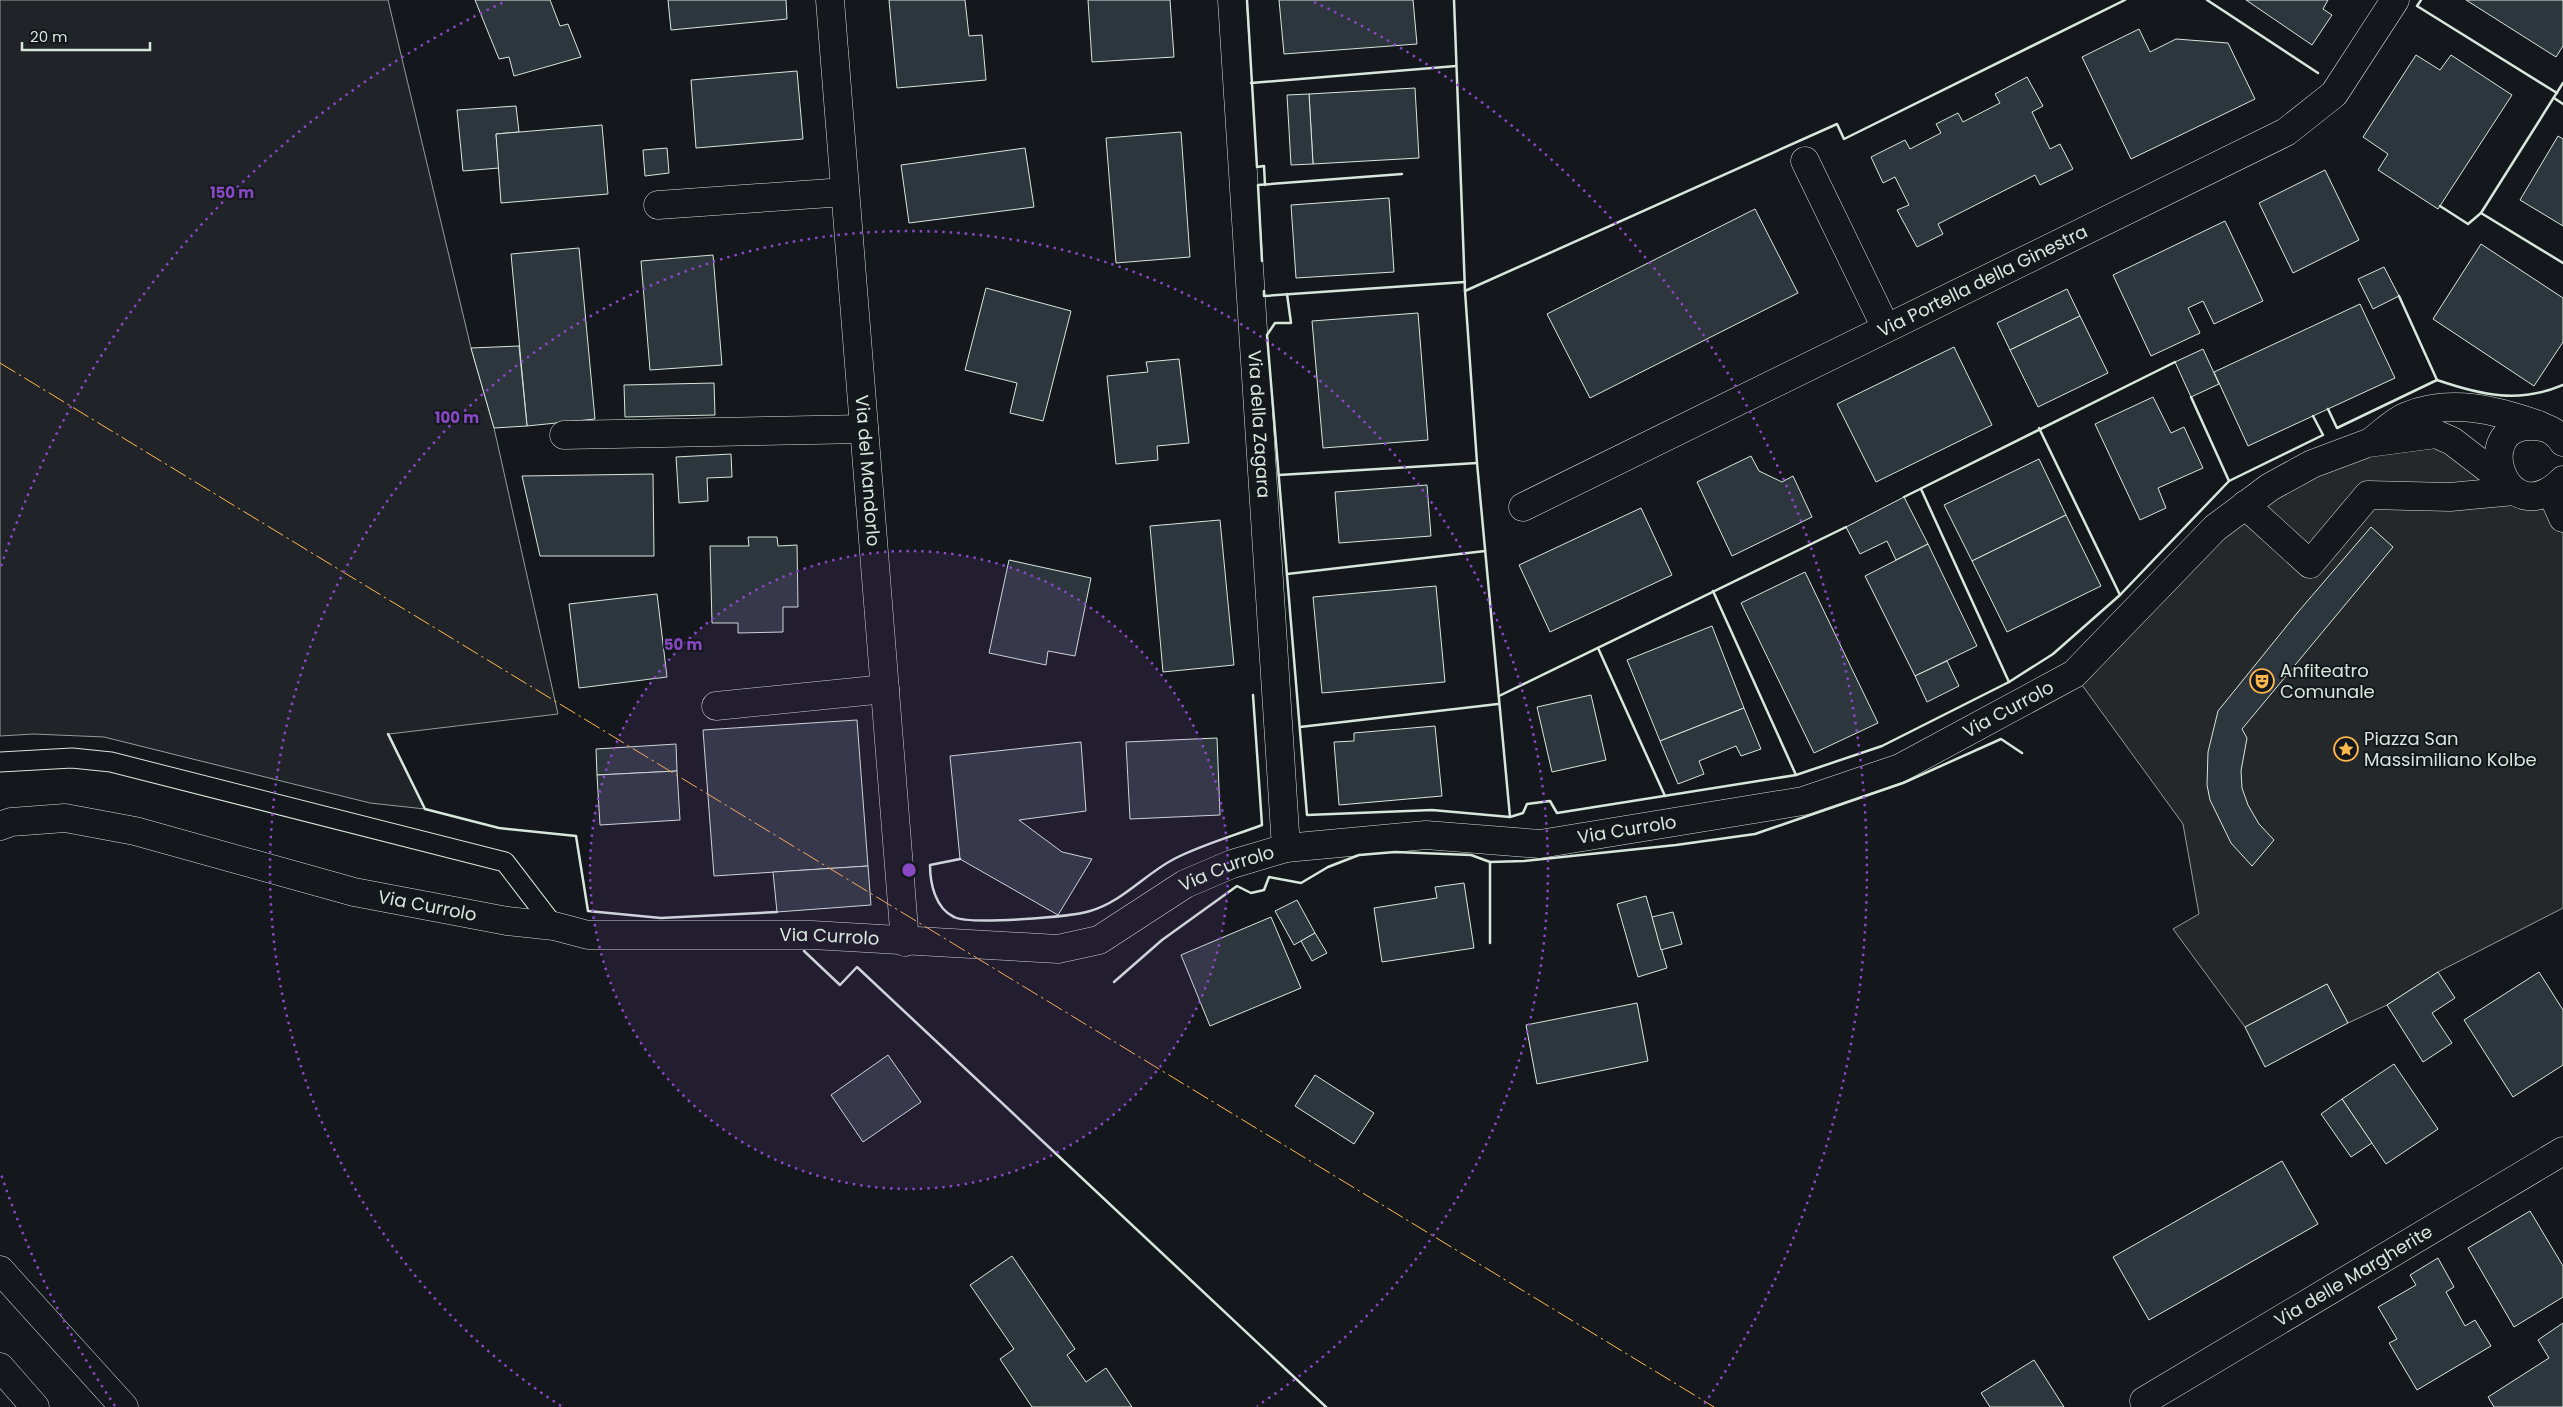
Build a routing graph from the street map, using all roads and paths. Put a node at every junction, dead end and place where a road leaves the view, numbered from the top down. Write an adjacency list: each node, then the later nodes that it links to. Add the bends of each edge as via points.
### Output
1 (830, 0): 5 (main road, Via del Mandorlo)
2 (1232, 0): 22 (main road, Via della Zagara)
3 (2395, 0): 7 (main road, Via Portella della Ginestra, via 2334,94 2286,132)
4 (1805, 161): 7 (main road)
5 (846, 192): 6 (main road); 9 (main road, Via del Mandorlo)
6 (658, 205)
7 (1886, 328): 16 (main road, Via Portella della Ginestra)
8 (2539, 425): 11 (main road); 12 (main road, via 2485,409 2430,408 2405,417); 14 (main road, via 2513,431 2503,442 2498,454 2498,468)
9 (864, 429): 10 (main road); 18 (main road, Via del Mandorlo)
10 (564, 435)
11 (2563, 441)
12 (2368, 443): 14 (main road, via 2436,434 2452,441); 15 (main road, Via Currolo, via 2312,464)
13 (2557, 485): 14 (main road, via 2541,495 2527,495); 17 (main road)
14 (2509, 486): 15 (main road, via 2450,496 2368,495 2310,564)
15 (2245, 505): 22 (main road, Via Currolo, via 2215,528 2074,674 1900,768 1803,801 1540,844 1426,835)
16 (1523, 506)
17 (2563, 518)
18 (885, 689): 19 (main road); 24 (main road, Via del Mandorlo)
19 (716, 706)
20 (0, 762): 23 (lane, via 72,758 111,762 505,862)
21 (0, 826): 23 (main road, Via Currolo, via 11,822 64,818 135,831 354,892 507,921)
22 (1286, 848): 24 (main road, Via Currolo, via 1232,864 1185,884 1099,940 1058,949)
23 (554, 926): 24 (main road, Via Currolo, via 588,935 772,934)
24 (905, 942)
25 (2563, 1151): 28 (main road, Via delle Margherite)
26 (0, 1270): 30 (main road)
27 (0, 1367): 29 (main road)
28 (2144, 1401)
29 (35, 1407)
30 (124, 1407)

